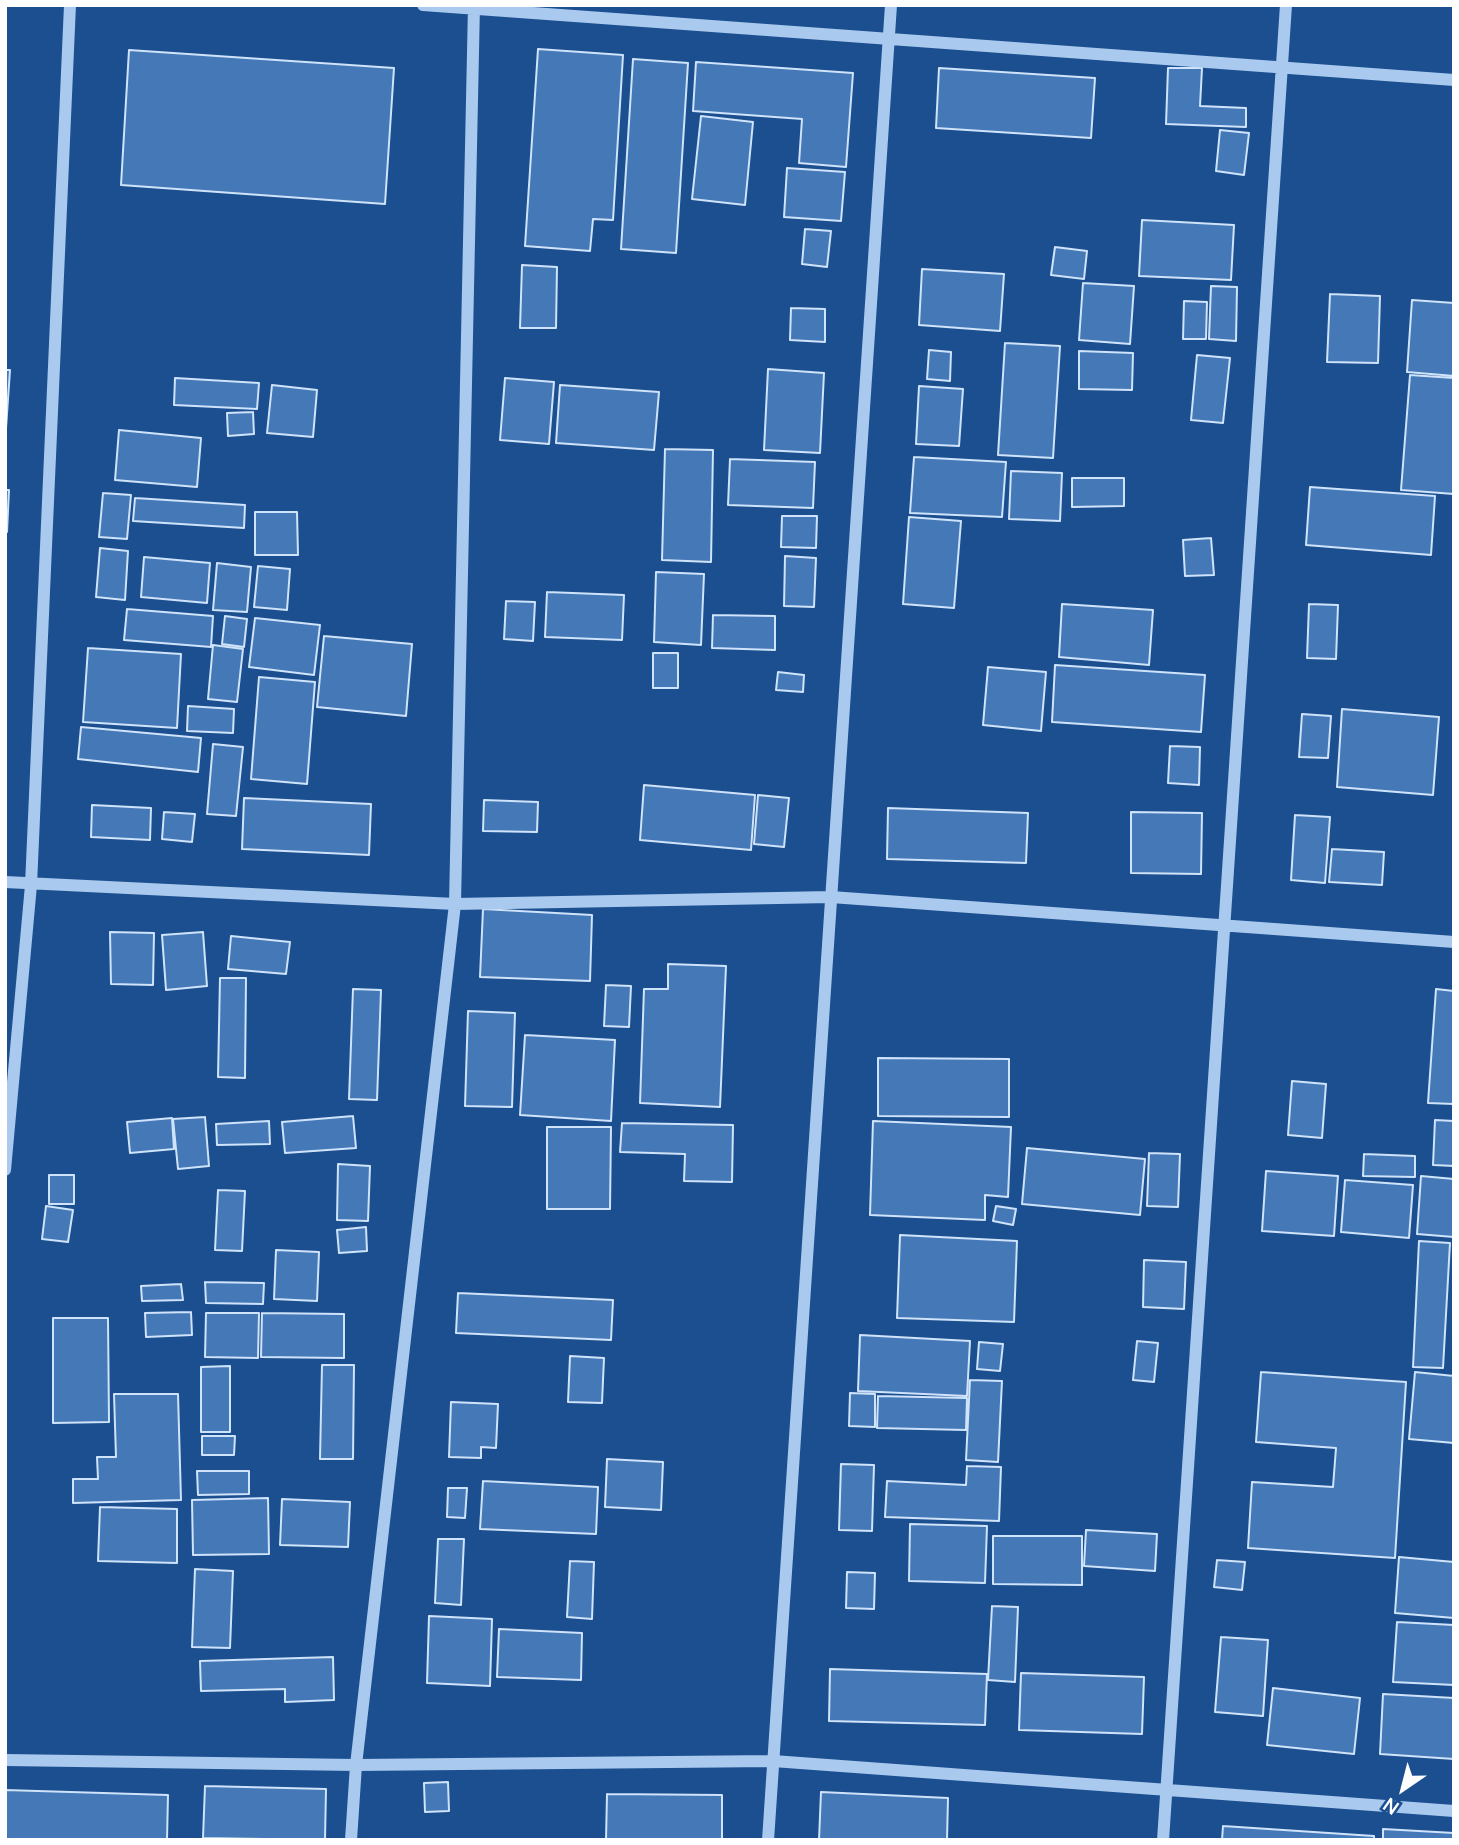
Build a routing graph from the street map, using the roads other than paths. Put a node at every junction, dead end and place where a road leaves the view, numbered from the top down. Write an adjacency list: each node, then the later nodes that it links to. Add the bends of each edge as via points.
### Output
1 (70, 5): 10 (street)
2 (423, 5): 5 (street)
3 (891, 5): 6 (street)
4 (1286, 5): 7 (street)
5 (474, 7): 6 (street); 12 (street)
6 (888, 39): 7 (street); 11 (street)
7 (1281, 67): 8 (street); 13 (street)
8 (1454, 80)
9 (5, 882): 10 (street)
10 (31, 885): 12 (street); 15 (street)
11 (831, 897): 12 (street); 13 (street); 17 (street)
12 (455, 904): 18 (street)
13 (1224, 925): 14 (street); 19 (street)
14 (1454, 942)
15 (5, 1170)
16 (5, 1760): 18 (street)
17 (773, 1761): 18 (street); 19 (street); 22 (street)
18 (356, 1765): 21 (street)
19 (1166, 1790): 20 (street); 23 (street)
20 (1454, 1811)
21 (351, 1840)
22 (768, 1840)
23 (1163, 1840)

